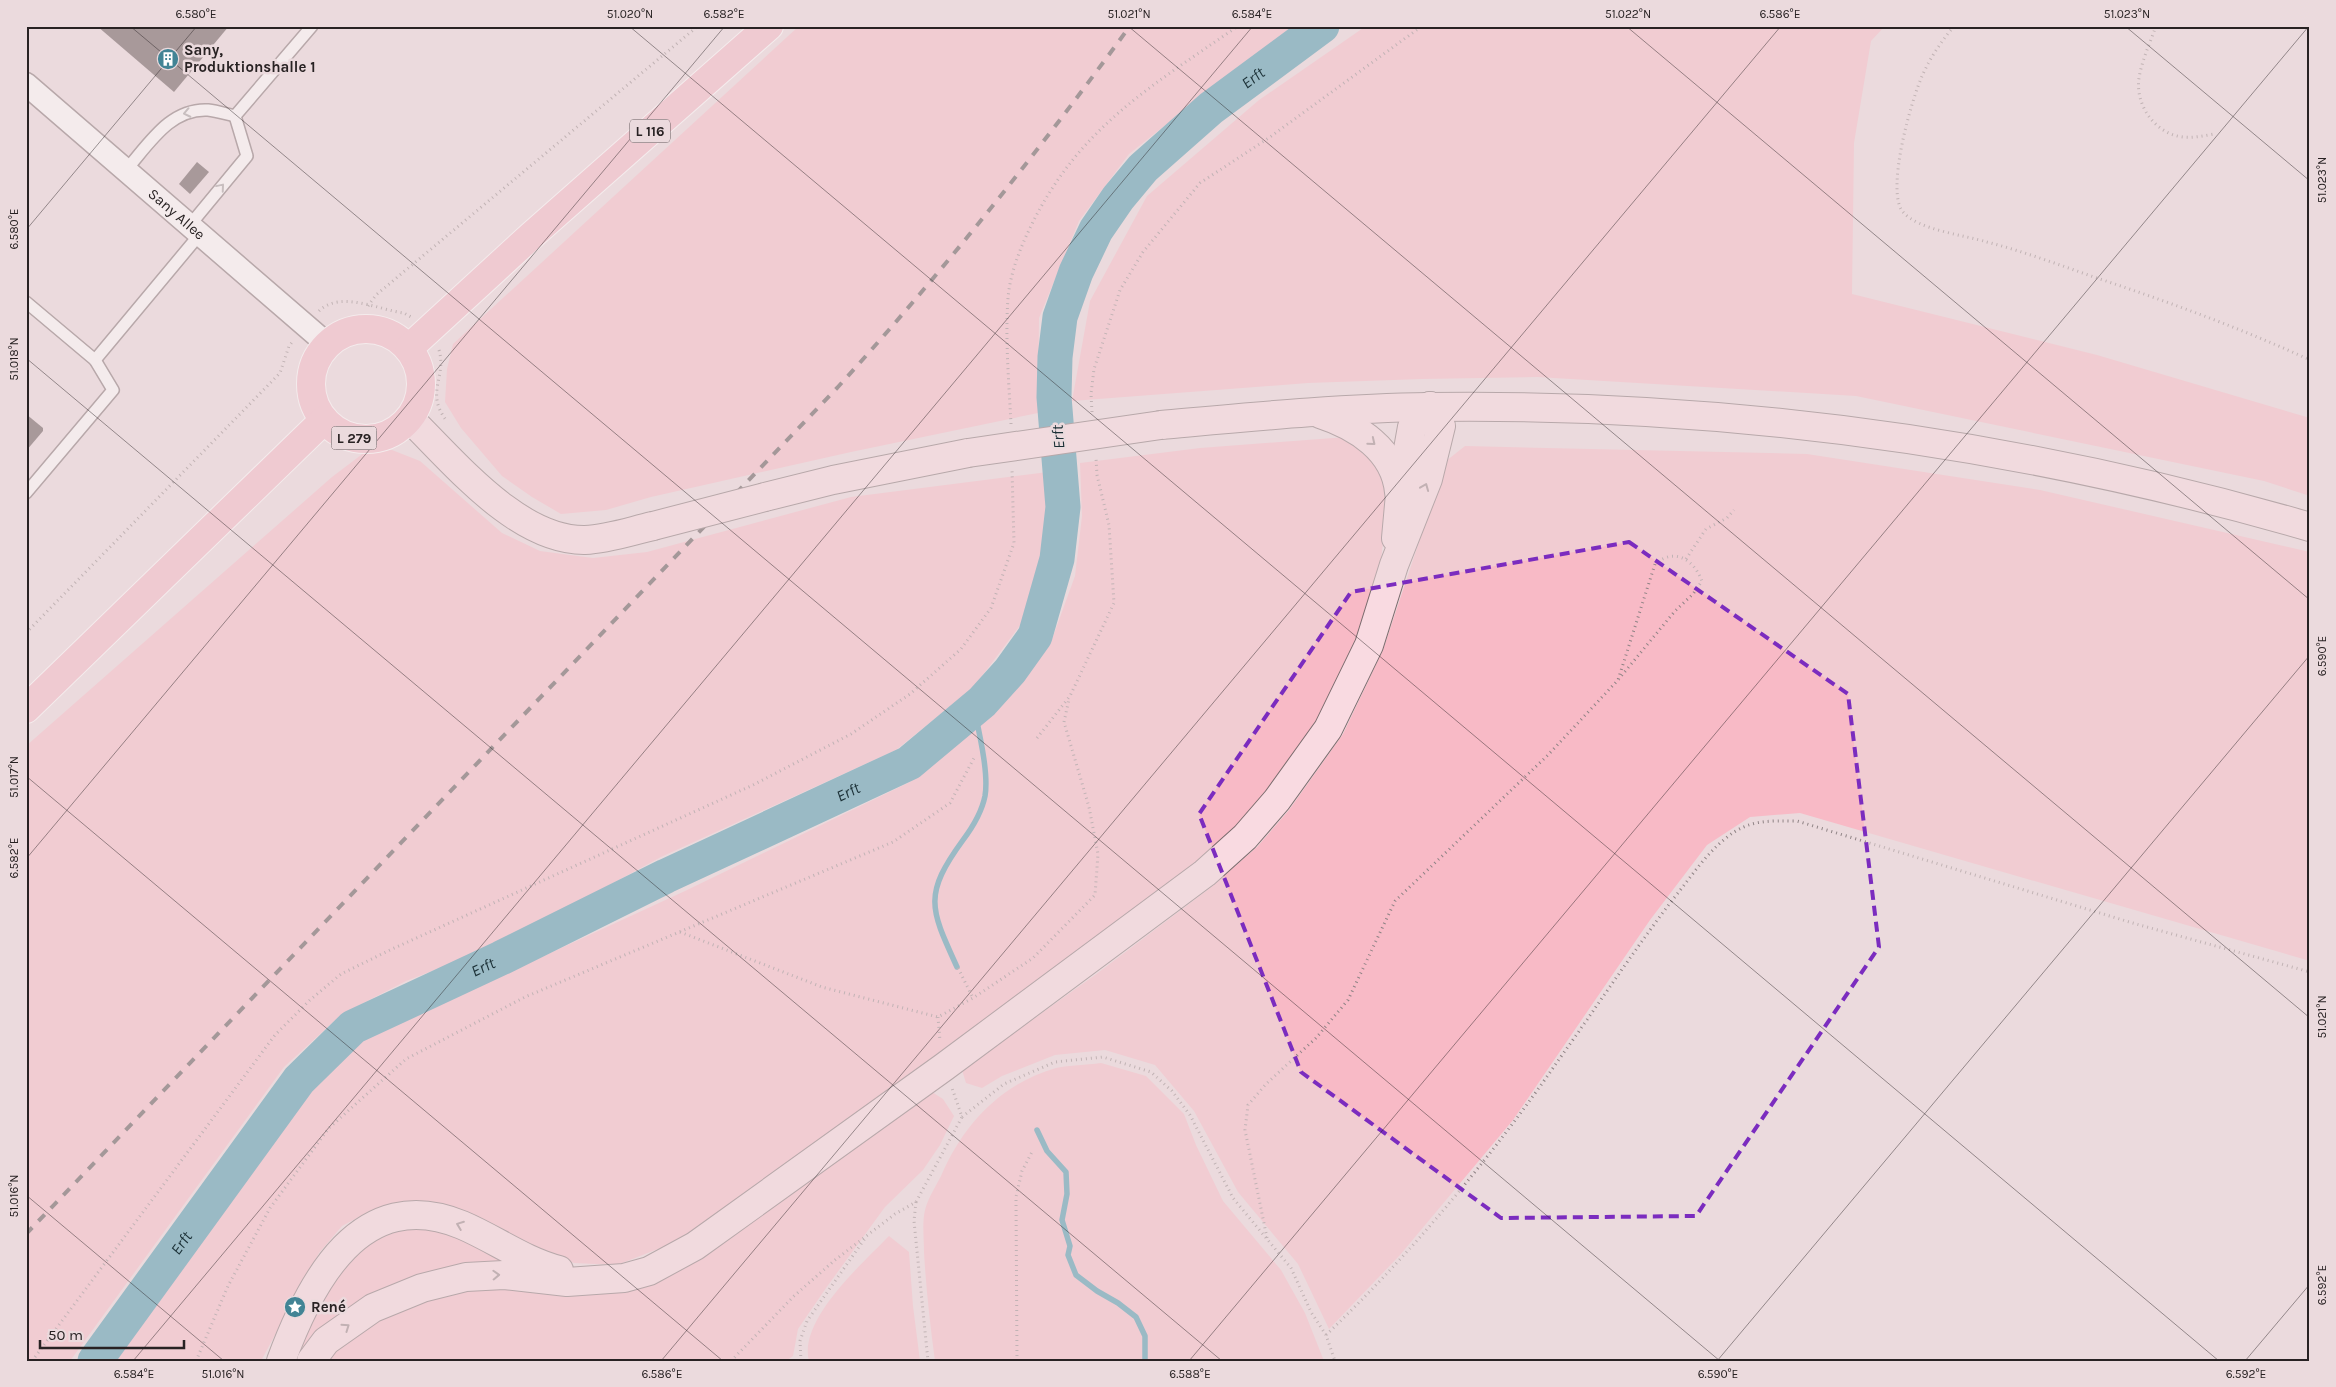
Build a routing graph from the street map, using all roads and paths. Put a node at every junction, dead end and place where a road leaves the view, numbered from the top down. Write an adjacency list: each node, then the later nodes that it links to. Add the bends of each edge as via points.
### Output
1 (312, 26): 9 (lane)
2 (698, 26): 14 (path, via 376,295 368,306 409,315)
3 (769, 26): 14 (main road, L 116)
4 (1238, 26): 25 (path, via 1114,114 1083,146 1040,207 1013,271 1008,298)
5 (1422, 26): 23 (path, via 1270,137 1200,183 1152,240 1123,283 1100,345 1092,381)
6 (1954, 26): 17 (path, via 1932,58 1913,99 1897,181 1897,198 1903,212 1926,225 2002,246 2198,312)
7 (2156, 26): 10 (path, via 2139,78 2139,96 2144,109 2158,126 2170,134 2193,138)
8 (26, 84): 11 (street, Sany Allee)
9 (235, 116): 11 (lane, one-way to 11, via 208,110 182,113 166,125); 12 (lane, one-way to 9, via 247,156)
10 (2214, 134)
11 (126, 170): 12 (street, Sany Allee)
12 (195, 229): 15 (street, Sany Allee); 16 (lane)
13 (26, 302): 16 (lane)
14 (417, 340): 15 (main road, L 279, via 378,329 360,328 342,333); 21 (main road, L 279, via 422,383 419,402); 24 (path, via 440,351 436,399)
15 (327, 344): 22 (main road, L 279, via 317,357 311,390 315,406)
16 (95, 360): 28 (lane, via 113,390)
17 (2310, 360)
18 (280, 373): 34 (path)
19 (1430, 406): 20 (main road); 29 (main road, via 1412,427); 31 (main road, via 1652,412 1866,432 2113,476); 33 (main road, one-way to 19, via 1428,479 1441,426)
20 (1313, 412): 21 (main road, bridge, via 1162,425 968,453 586,540 560,537 536,529 495,500); 29 (main road, one-way to 29, via 1345,424 1376,444 1394,469)
21 (410, 419): 22 (main road, L 279, via 395,432 377,438 357,439 339,432)
22 (324, 420): 37 (main road, L 279)
23 (1093, 421)
24 (450, 425)
25 (1011, 427)
26 (1096, 457): 36 (path, via 1097,475 1110,525 1114,603)
27 (1012, 466): 52 (path, via 1014,543 990,608 961,649 910,694 843,738 753,786 341,974 275,1035)
28 (26, 493)
29 (1400, 494): 33 (main road)
30 (1734, 510): 32 (path, via 1727,518 1706,529)
31 (2310, 527)
32 (1686, 559): 35 (path, via 1671,555 1655,564); 35 (path, via 1697,568 1702,580)
33 (1394, 565): 44 (main road, via 1369,644 1328,729 1277,800 1245,837 1206,873)
34 (26, 633)
35 (1618, 680): 49 (path, via 1548,755 1395,902 1348,1000 1316,1038 1266,1084 1248,1106 1245,1130)
36 (1070, 696): 38 (path); 43 (path, via 1064,722 1089,807 1098,854 1095,895 1033,958)
37 (26, 709)
38 (1037, 738)
39 (974, 758): 40 (path, via 950,803 893,842)
40 (679, 932): 43 (path, via 822,987 938,1017); 53 (path, via 525,997 406,1058 329,1128 270,1208 228,1286)
41 (958, 968): 43 (path)
42 (2310, 972): 51 (path, via 2136,924 1797,822 1750,823 1708,854 1652,927 1515,1123 1400,1259)
43 (973, 998)
44 (944, 1067): 45 (path); 50 (main road, via 695,1246 649,1271)
45 (962, 1117): 47 (path); 49 (path, via 1004,1084 1055,1062 1103,1057 1151,1072 1172,1091 1190,1115 1233,1198)
46 (1032, 1152): 59 (path, via 1022,1171 1016,1197)
47 (916, 1202): 48 (path); 58 (path, via 917,1261)
48 (867, 1234): 56 (path, via 801,1290); 57 (path, via 807,1321 800,1341)
49 (1267, 1238): 51 (path, via 1291,1268 1311,1312)
50 (602, 1280): 54 (main road, one-way to 54, via 550,1268 436,1217 401,1217 372,1226 346,1243 322,1273); 55 (main road, one-way to 50, via 326,1341 373,1308 422,1288 466,1276 504,1274 567,1282)
51 (1326, 1335): 60 (path)
52 (32, 1361)
53 (196, 1361)
54 (281, 1361)
55 (311, 1361)
56 (730, 1361)
57 (801, 1361)
58 (928, 1361)
59 (1017, 1361)
60 (1336, 1361)

